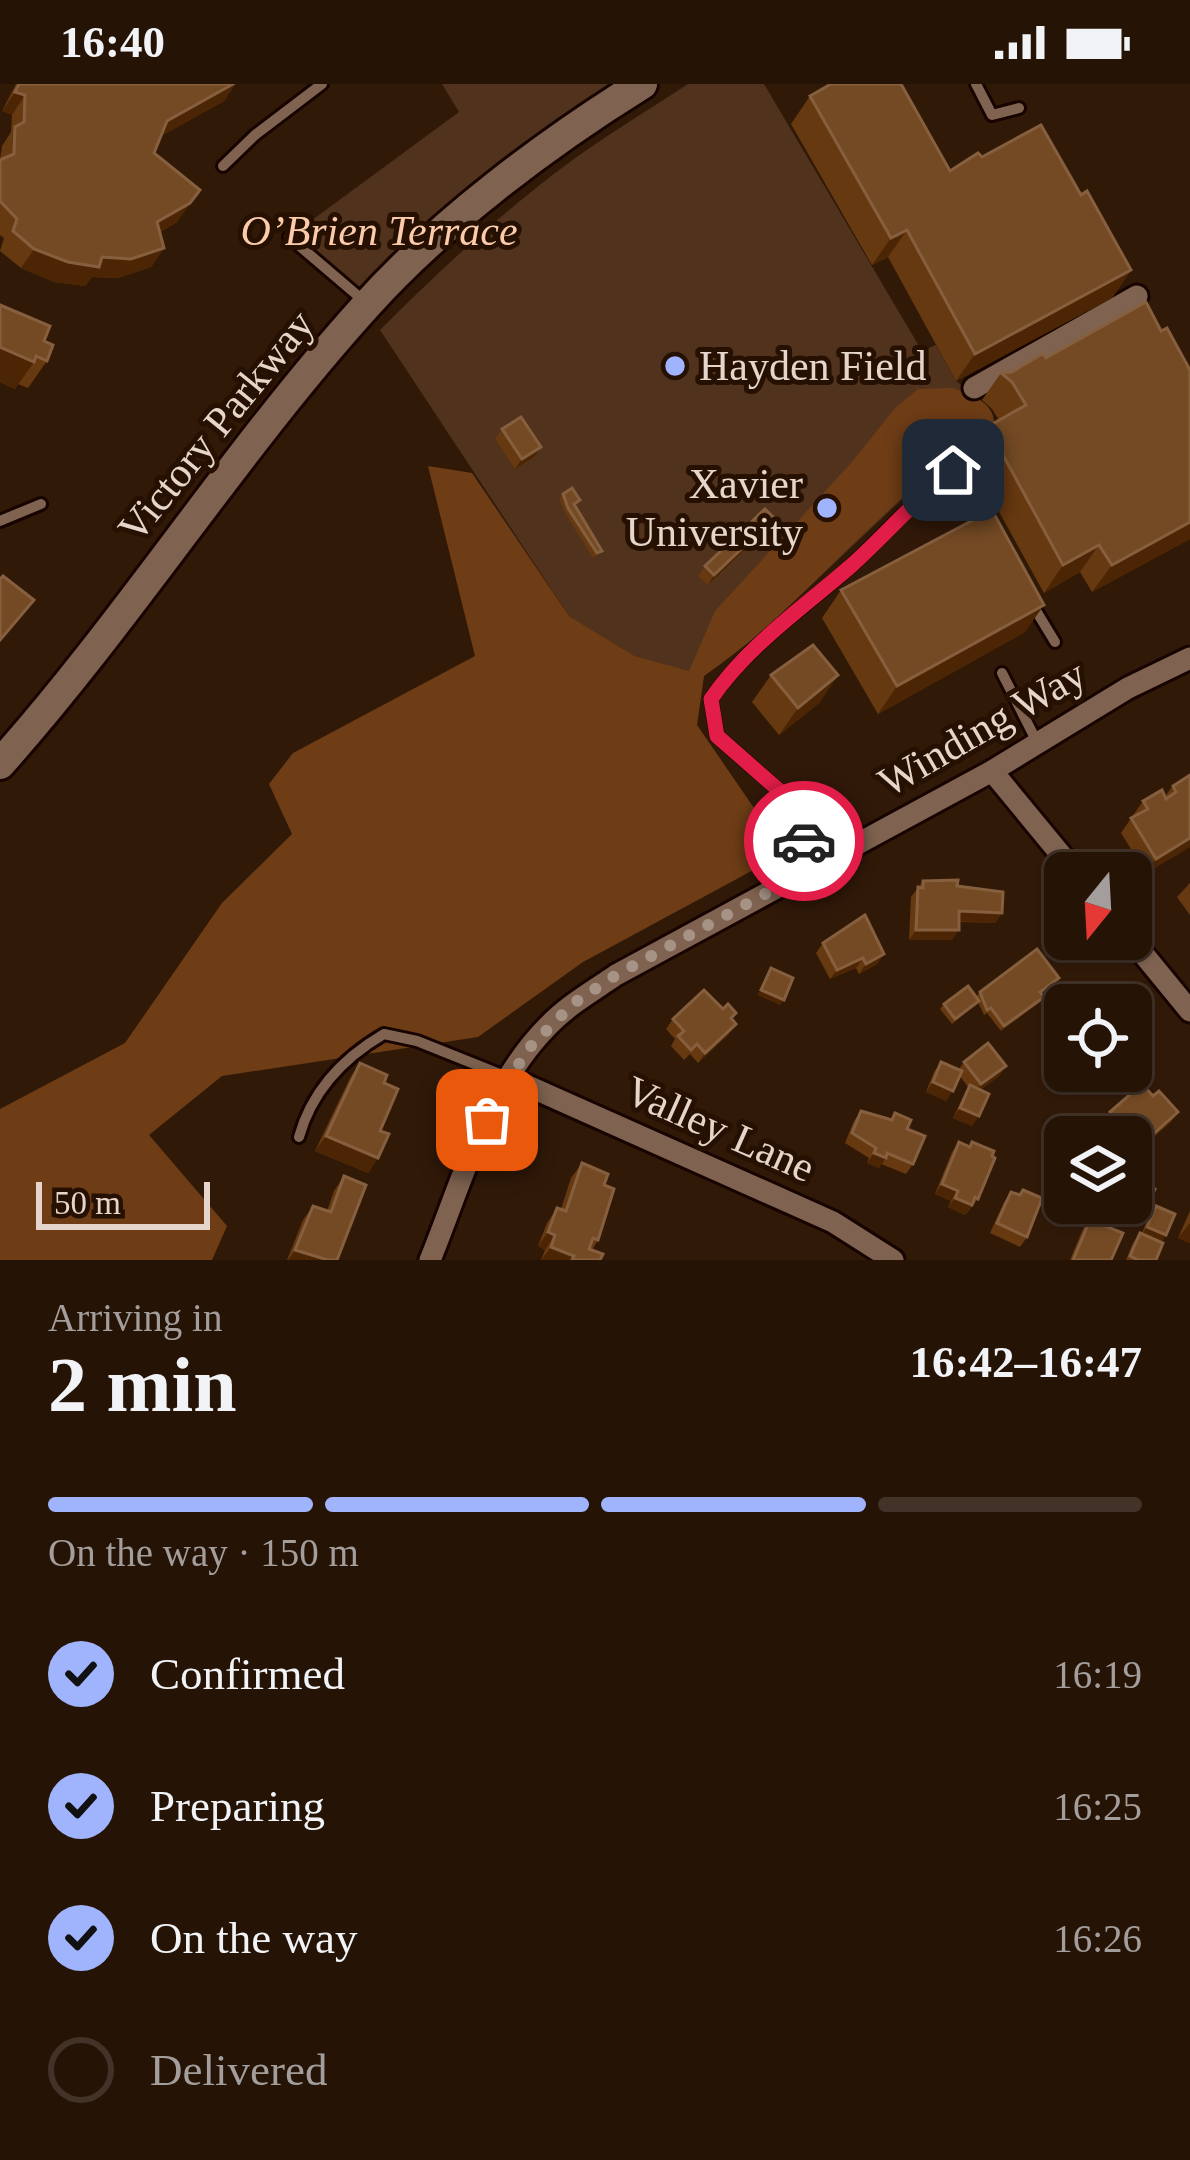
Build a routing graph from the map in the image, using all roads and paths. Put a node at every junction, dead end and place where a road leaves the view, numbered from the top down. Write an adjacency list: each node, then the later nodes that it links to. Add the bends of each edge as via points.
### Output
1 (322, 84): 5 (lane)
2 (642, 84): 8 (street, Victory Parkway, via 472,205)
3 (976, 84): 4 (lane, via 992,115)
4 (1019, 108)
5 (224, 166)
6 (289, 237): 8 (lane)
7 (1137, 296): 9 (street)
8 (368, 304): 18 (street, Victory Parkway)
9 (974, 388)
10 (41, 504): 11 (lane)
11 (0, 520)
12 (998, 546): 21 (lane, via 953,470 730,672 711,699 717,736 790,800)
13 (1021, 585): 14 (lane)
14 (1055, 642)
15 (1190, 658): 17 (street, Winding Way)
16 (1002, 673): 17 (lane)
17 (1036, 742): 19 (street, Winding Way)
18 (0, 764)
19 (992, 772): 20 (street); 21 (street, Winding Way)
20 (1059, 852)
21 (813, 868): 24 (street, Winding Way, via 574,1003)
22 (1148, 960): 23 (street)
23 (1190, 1011)
24 (510, 1078): 25 (lane, via 384,1034 352,1052 327,1081); 26 (street, Winding Way); 27 (street, Valley Lane, via 832,1222)
25 (299, 1137)
26 (430, 1260)
27 (893, 1260)

